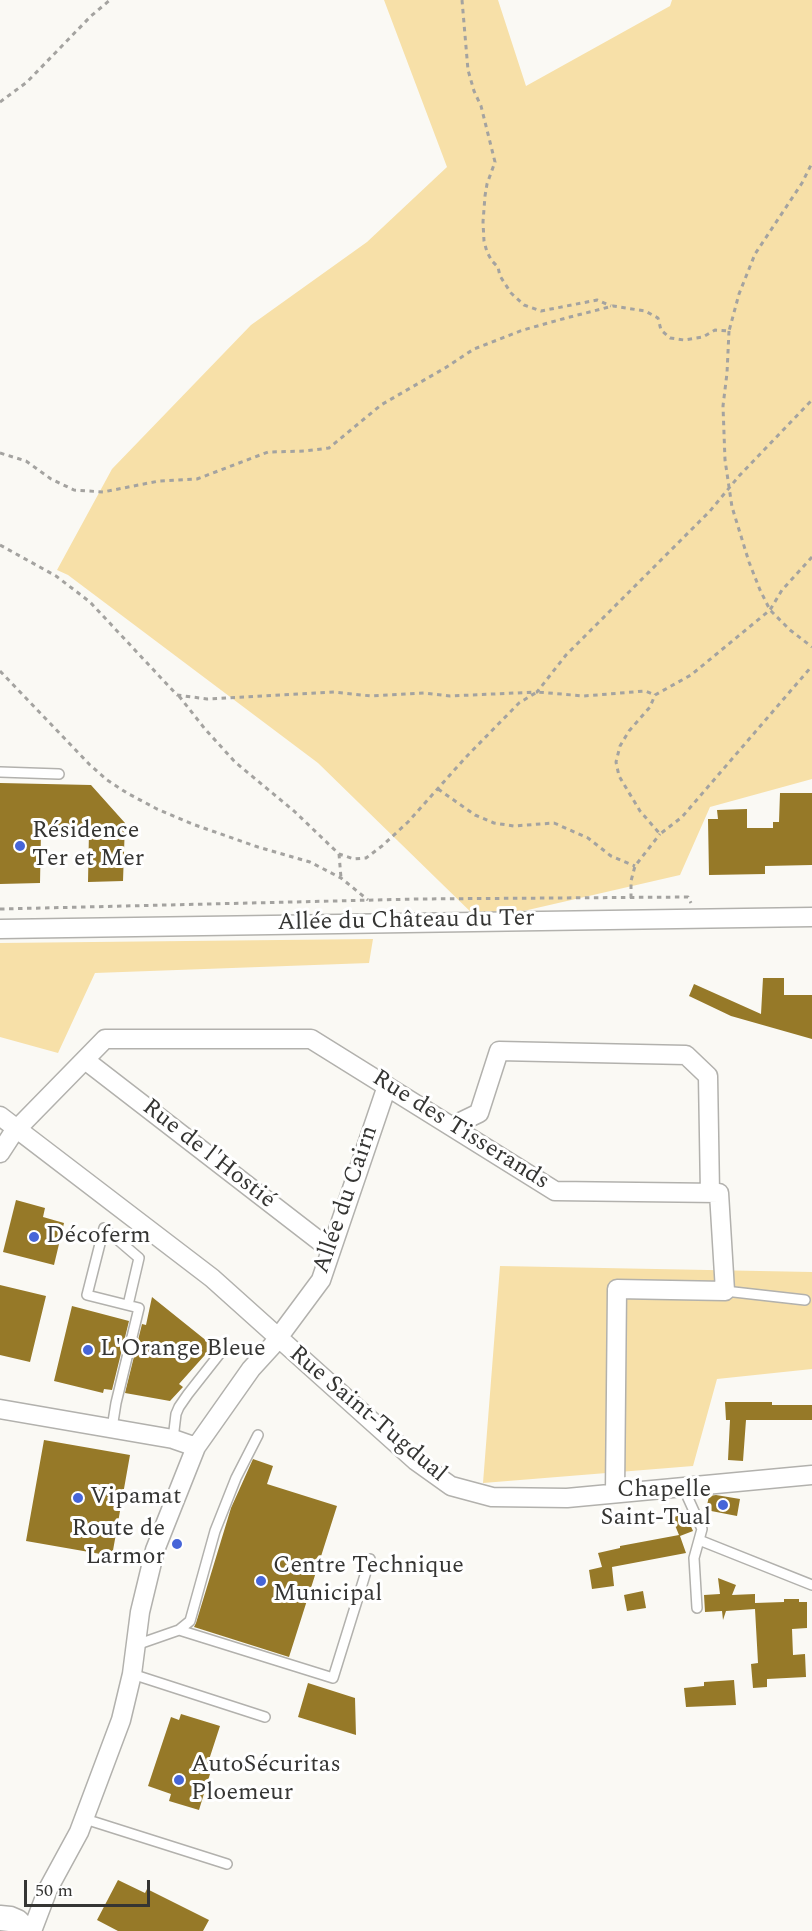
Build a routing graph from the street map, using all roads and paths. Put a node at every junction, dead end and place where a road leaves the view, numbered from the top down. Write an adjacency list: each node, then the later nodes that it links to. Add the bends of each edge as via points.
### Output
1 (110, 0): 3 (path, via 27,82)
2 (462, 0): 5 (path, via 468,70 495,162 485,196 487,252 511,293 524,305 541,311 597,300)
3 (0, 102)
4 (812, 163): 6 (path, via 755,254)
5 (613, 306): 6 (path, via 645,311 658,318 661,330 670,338 684,340 715,330); 8 (path, via 523,330 474,349 381,405 329,448 268,452 197,479 159,481 103,492 74,490 26,461)
6 (729, 331): 9 (path, via 723,406)
7 (812, 400): 9 (path)
8 (0, 453)
9 (729, 489): 12 (path, via 748,562); 16 (path, via 566,655)
10 (0, 545): 17 (path, via 56,576 90,602)
11 (812, 557): 12 (path, via 782,590)
12 (770, 610): 13 (path); 18 (path, via 691,675)
13 (812, 647)
14 (812, 666): 22 (path, via 682,817)
15 (0, 671): 25 (path, via 90,765 127,793 195,825 310,862)
16 (537, 692): 17 (path, via 370,696 334,692 207,699); 18 (path); 21 (path, via 519,703)
17 (177, 694): 23 (path, via 235,762)
18 (655, 695): 22 (path, via 620,746 616,762 619,776 640,811)
19 (0, 772): 20 (lane)
20 (59, 774)
21 (438, 789): 23 (path, via 408,822 366,858); 24 (path, via 494,824 554,823)
22 (660, 834): 24 (path)
23 (339, 854): 25 (path)
24 (635, 866): 26 (path)
25 (341, 878): 27 (path)
26 (631, 898): 27 (path); 30 (path, via 688,897)
27 (368, 900): 28 (path)
28 (0, 909)
29 (812, 917): 30 (street, Allée du Château du Ter)
30 (699, 918): 31 (street, Allée du Château du Ter)
31 (0, 929)
32 (85, 1060): 33 (street, Rue des Tisserands, via 105,1039 311,1039); 36 (street, Rue des Tisserands); 39 (street, Rue de l'Hostié)
33 (387, 1086): 35 (street, Rue des Tisserands); 39 (street, Allée du Cairn)
34 (0, 1116): 36 (street, Rue Saint-Tugdual)
35 (452, 1126): 38 (street, Rue des Tisserands, via 555,1191); 38 (street, via 479,1113 499,1051 686,1055 708,1076)
36 (17, 1129): 37 (street, Rue des Tisserands); 43 (street, Rue Saint-Tugdual, via 212,1278)
37 (0, 1153)
38 (710, 1192): 40 (street, via 719,1192)
39 (331, 1250): 43 (street, Allée du Cairn, via 321,1280)
40 (725, 1291): 41 (lane); 52 (street, via 617,1288)
41 (805, 1300)
42 (128, 1305): 42 (lane, via 87,1295 104,1228 139,1257); 46 (lane, via 139,1308)
43 (278, 1339): 49 (street, Allée du Cairn, via 251,1369); 52 (street, Rue Saint-Tugdual, via 416,1461 452,1486 492,1497 567,1498)
44 (225, 1347): 48 (lane, via 179,1407)
45 (0, 1409): 46 (street)
46 (112, 1428): 48 (street)
47 (258, 1435): 57 (lane, via 215,1531 189,1621)
48 (173, 1439): 49 (street)
49 (196, 1447): 58 (street, Allée du Cairn, via 155,1550)
50 (812, 1475): 51 (street, Rue Saint-Tugdual)
51 (683, 1487): 52 (street, Rue Saint-Tugdual); 53 (lane, via 702,1529)
52 (615, 1493)
53 (699, 1540): 55 (lane); 56 (lane, via 694,1558)
54 (370, 1559): 57 (lane, via 333,1678)
55 (812, 1585)
56 (697, 1608)
57 (179, 1630): 58 (lane)
58 (136, 1645): 59 (street, Allée du Cairn)
59 (132, 1674): 60 (lane); 61 (street, Allée du Cairn, via 121,1720)
60 (265, 1717)
61 (85, 1819): 62 (lane); 63 (street, Allée du Cairn)
62 (227, 1864)
63 (48, 1889): 64 (street); 65 (street, Allée du Cairn)
64 (12, 1922)
65 (32, 1931)

